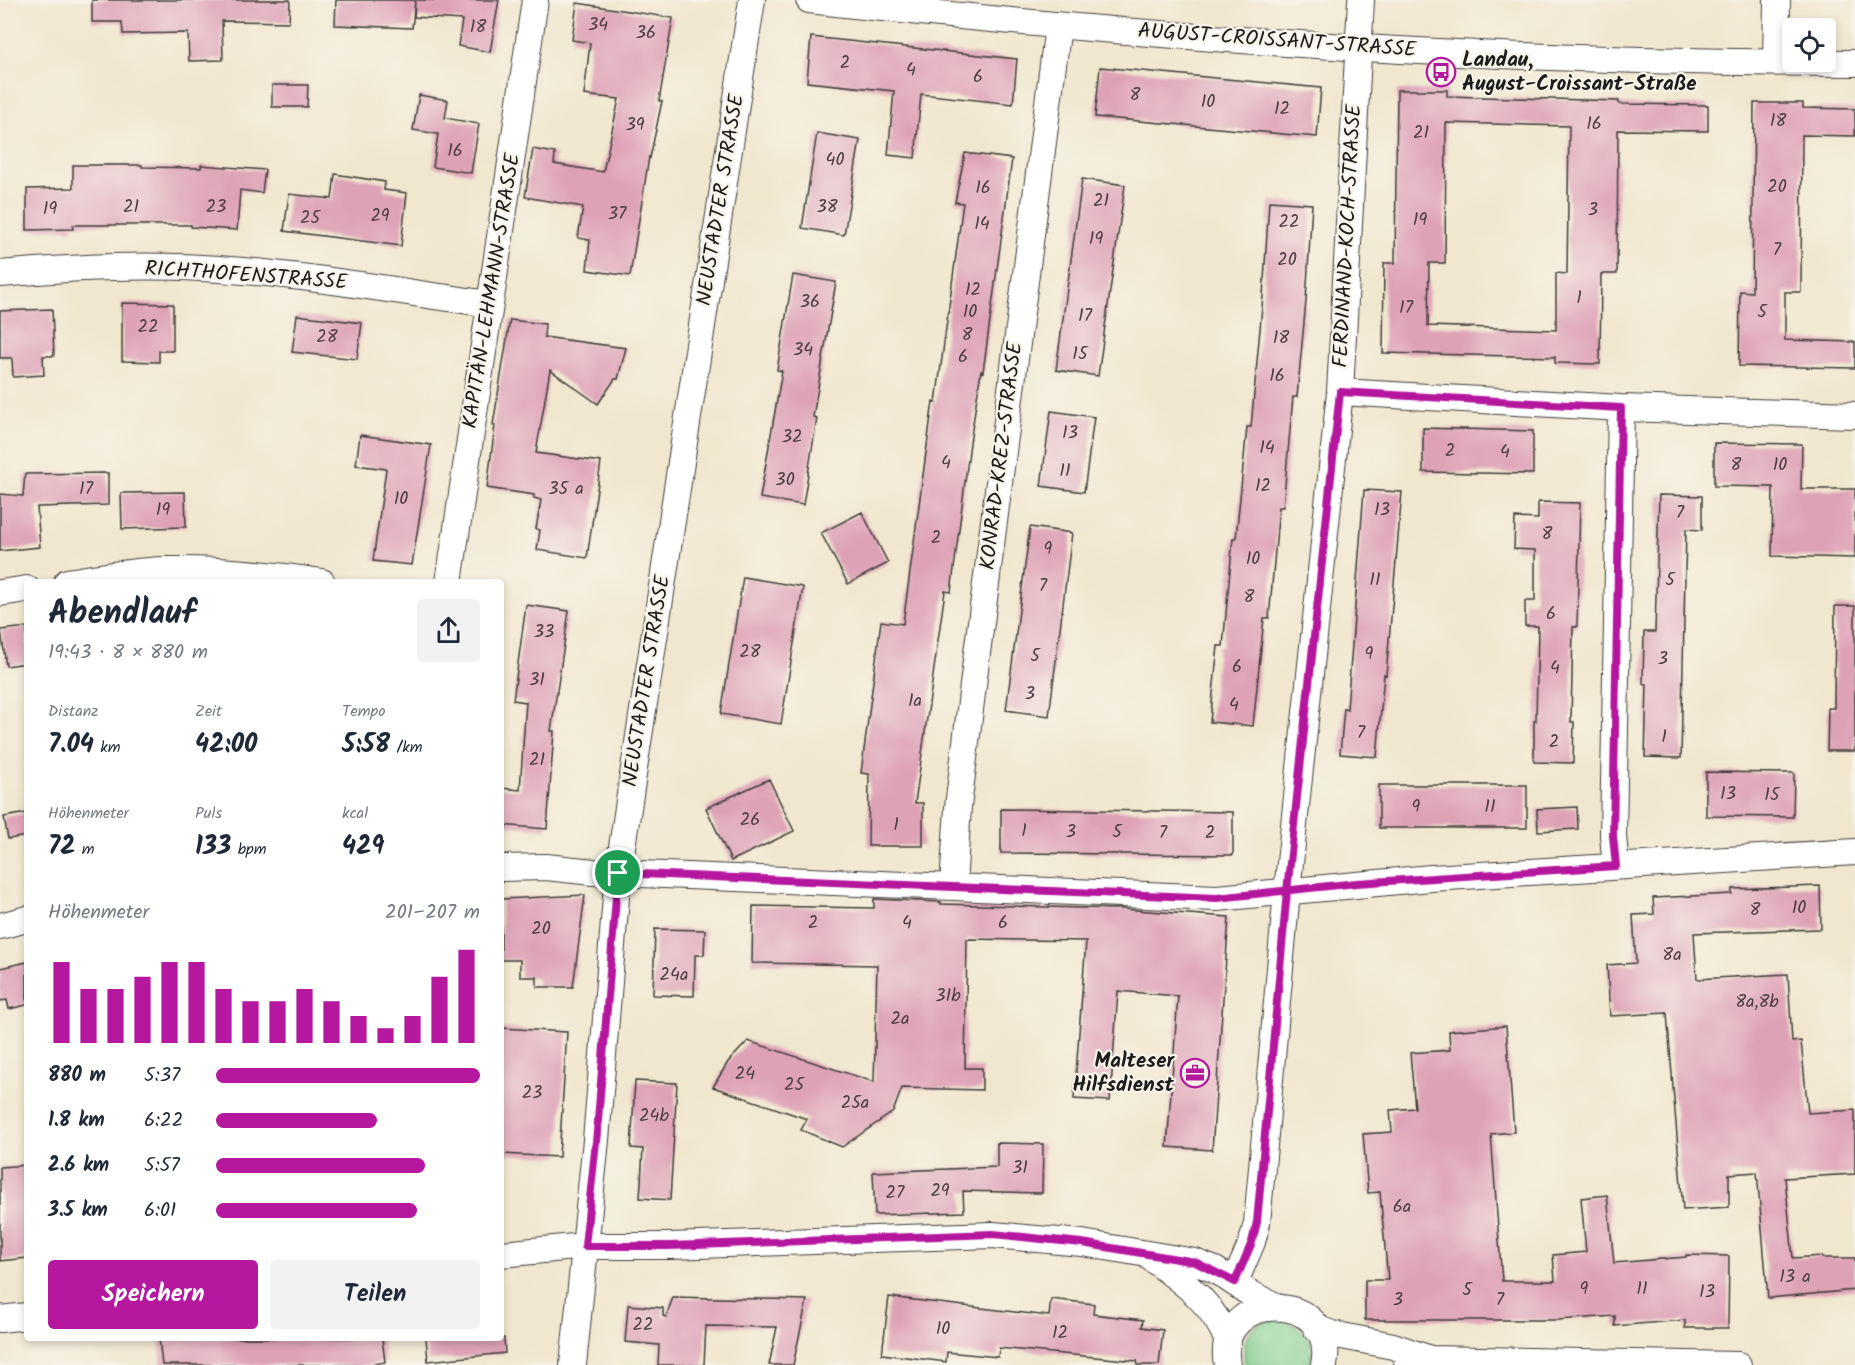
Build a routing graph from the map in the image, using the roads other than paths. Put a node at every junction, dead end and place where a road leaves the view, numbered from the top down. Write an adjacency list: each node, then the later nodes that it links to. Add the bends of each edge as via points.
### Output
1 (535, 0): 11 (street, KAPITÄN-LEHMANN-STRASSE)
2 (752, 0): 23 (street, NEUSTADTER STRASSE)
3 (809, 0): 6 (street, AUGUST-CROISSANT-STRASSE)
4 (1361, 0): 7 (street, FERDINAND-KOCH-STRASSE)
5 (1777, 0): 8 (street)
6 (1058, 26): 7 (street, AUGUST-CROISSANT-STRASSE); 24 (street, KONRAD-KREZ-STRASSE, via 958,807)
7 (1358, 46): 8 (street, AUGUST-CROISSANT-STRASSE, via 1557,57); 12 (street, FERDINAND-KOCH-STRASSE)
8 (1776, 62): 9 (street, AUGUST-CROISSANT-STRASSE)
9 (1855, 63)
10 (0, 274): 11 (street, RICHTHOFENSTRASSE, via 123,267 201,268 379,287)
11 (490, 304): 17 (street, KAPITÄN-LEHMANN-STRASSE)
12 (1340, 392): 13 (street); 25 (street, FERDINAND-KOCH-STRASSE)
13 (1621, 408): 14 (street); 21 (street, via 1613,836)
14 (1855, 415)
15 (85, 579): 16 (street, via 165,570)
16 (295, 579)
17 (448, 579)
18 (24, 589): 19 (street)
19 (0, 593)
20 (1855, 852): 21 (street)
21 (1616, 866): 25 (street)
22 (504, 868): 23 (street)
23 (618, 873): 24 (street); 28 (street, NEUSTADTER STRASSE)
24 (953, 886): 25 (street, via 1217,898)
25 (1287, 891): 31 (street, FERDINAND-KOCH-STRASSE, via 1257,1222)
26 (24, 920): 27 (street)
27 (0, 926)
28 (585, 1246): 29 (street); 30 (street, via 993,1234 1082,1243); 38 (street, NEUSTADTER STRASSE)
29 (504, 1254)
30 (1147, 1255): 31 (street, via 1195,1262); 36 (street, via 1207,1304 1218,1319)
31 (1235, 1282): 32 (street)
32 (1276, 1306): 35 (street, via 1299,1312); 36 (street, via 1260,1308 1246,1316 1235,1327)
33 (24, 1316): 34 (street)
34 (0, 1319)
35 (1316, 1328): 37 (street, via 1393,1346); 39 (street, via 1323,1342)
36 (1227, 1353)
37 (1422, 1363): 40 (street)
38 (573, 1365)
39 (1324, 1365)
40 (1738, 1365)

